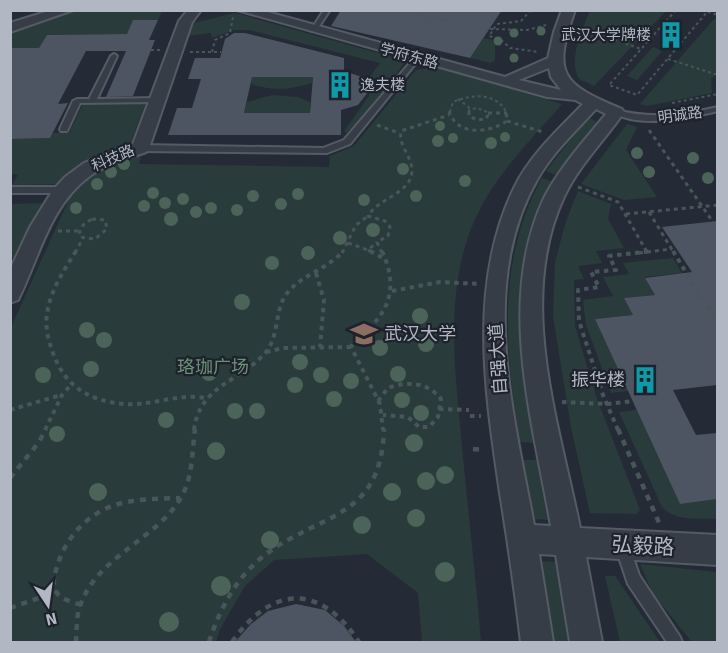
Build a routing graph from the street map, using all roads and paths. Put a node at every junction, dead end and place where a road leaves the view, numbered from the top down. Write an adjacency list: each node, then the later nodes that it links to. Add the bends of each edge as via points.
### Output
1 (67, 10): 18 (street)
2 (195, 10): 26 (street, 科技路, via 186,21)
3 (234, 10): 27 (path, via 230,33 216,40)
4 (243, 10): 19 (street, 学府东路)
5 (258, 10): 19 (street, 学府东路)
6 (327, 10): 19 (lane)
7 (397, 10): 15 (path)
8 (531, 10): 21 (path, via 524,22 497,24)
9 (569, 10): 32 (street)
10 (676, 10): 25 (path)
11 (702, 10): 12 (path)
12 (707, 12): 13 (path); 34 (path)
13 (717, 15)
14 (548, 19): 17 (path)
15 (449, 21)
16 (582, 22): 20 (path)
17 (546, 25): 21 (path, via 527,30); 22 (path)
18 (10, 28)
19 (315, 28): 33 (street, 学府东路); 36 (street, 学府东路)
20 (580, 28): 23 (path); 25 (path)
21 (491, 29): 29 (path, via 489,36 510,48)
22 (543, 34)
23 (578, 35)
24 (541, 43): 29 (path)
25 (641, 49): 34 (path, via 609,85 637,95)
26 (175, 52): 27 (path); 40 (street, 科技路)
27 (212, 52): 28 (path)
28 (221, 52)
29 (539, 52): 31 (path); 32 (path)
30 (114, 56): 41 (lane)
31 (534, 56)
32 (551, 57): 36 (street); 38 (street, via 557,73)
33 (417, 58): 38 (street, 学府东路, via 552,94); 51 (lane)
34 (668, 58): 35 (path)
35 (717, 75)
36 (512, 78): 38 (street, 学府东路)
37 (717, 94): 42 (path)
38 (579, 96): 46 (street); 56 (street, 自强大道)
39 (458, 99): 43 (path); 45 (path, via 486,97 501,104); 48 (path, via 452,103)
40 (158, 100): 41 (lane); 57 (street, 科技路)
41 (92, 101): 53 (lane, via 77,101)
42 (671, 104)
43 (471, 109): 47 (path, via 480,108); 49 (path, via 468,114)
44 (717, 109): 50 (lane, 明诚路)
45 (507, 112): 47 (path); 52 (path)
46 (616, 112): 50 (lane); 99 (street, 自强大道, via 556,193 540,236 532,274 536,368)
47 (488, 113): 49 (path, via 486,118)
48 (449, 115): 54 (path, via 458,125); 55 (path, via 411,125)
49 (475, 120): 54 (path)
50 (642, 120): 62 (path)
51 (365, 121): 55 (path); 57 (lane, via 347,142 324,151)
52 (507, 121): 54 (path, via 495,130); 56 (path)
53 (63, 129)
54 (471, 130)
55 (399, 133): 65 (path, via 412,174 405,185 374,205)
56 (561, 138): 76 (street, 自强大道, via 522,191 506,236)
57 (140, 148): 60 (street, 科技路, via 89,168)
58 (572, 185): 64 (path, via 618,202)
59 (10, 190): 60 (lane)
60 (64, 190): 74 (street, 科技路)
61 (717, 205): 62 (path)
62 (703, 207): 63 (path); 66 (path)
63 (649, 212): 64 (path); 70 (path)
64 (626, 214): 72 (path)
65 (368, 216): 68 (path, via 385,221 390,227 388,236); 69 (path, via 356,224)
66 (713, 222)
67 (83, 238): 67 (path, via 101,236 107,223 101,219 87,221 78,231); 85 (path, via 57,285 47,314 52,352)
68 (377, 242): 71 (path); 73 (path)
69 (348, 243): 71 (path); 75 (path, via 342,253)
70 (672, 249): 72 (path); 79 (path)
71 (368, 250): 73 (path)
72 (647, 252): 91 (path, via 609,256 616,270 591,272 599,287 578,290 579,321)
73 (385, 259): 77 (path)
74 (16, 268): 78 (street, 科技路)
75 (316, 273): 82 (path, via 325,307); 84 (path, via 283,298)
76 (496, 286): 77 (path, via 440,282); 98 (street, 自强大道, via 497,365)
77 (392, 291): 83 (path, via 386,310)
78 (10, 294)
79 (702, 299)
80 (708, 307): 81 (path)
81 (717, 323)
82 (320, 347): 83 (path); 84 (path)
83 (351, 347): 88 (path)
84 (266, 352): 87 (path)
85 (70, 386): 86 (path); 87 (path, via 87,395 125,404 195,395)
86 (62, 395): 93 (path); 96 (path, via 39,442)
87 (206, 398): 97 (path, via 199,412 191,471)
88 (378, 401): 92 (path, via 388,388 411,383 438,395); 95 (path)
89 (633, 401): 91 (path)
90 (560, 402): 91 (path)
91 (607, 404): 101 (path)
92 (439, 409): 94 (path); 95 (path, via 436,421 424,428 414,425 408,417)
93 (10, 410)
94 (469, 410)
95 (383, 415): 107 (path, via 380,460 365,492 345,512 275,547 251,567 229,595)
96 (10, 478)
97 (180, 498): 103 (path, via 130,501 95,514 65,546 54,574); 104 (path, via 155,528 102,573)
98 (522, 540): 99 (street, 弘毅路); 110 (street, 自强大道)
99 (568, 541): 100 (street, 弘毅路); 111 (street, 自强大道)
100 (623, 545): 101 (street, 弘毅路); 112 (lane, via 633,579)
101 (671, 548): 102 (street, 弘毅路)
102 (717, 550)
103 (56, 592): 104 (path); 105 (path)
104 (81, 605): 106 (path)
105 (10, 608)
106 (76, 642)
107 (209, 642)
108 (232, 642): 109 (path, via 263,607 301,598 334,609)
109 (359, 642)
110 (537, 642)
111 (586, 642)
112 (675, 642)

